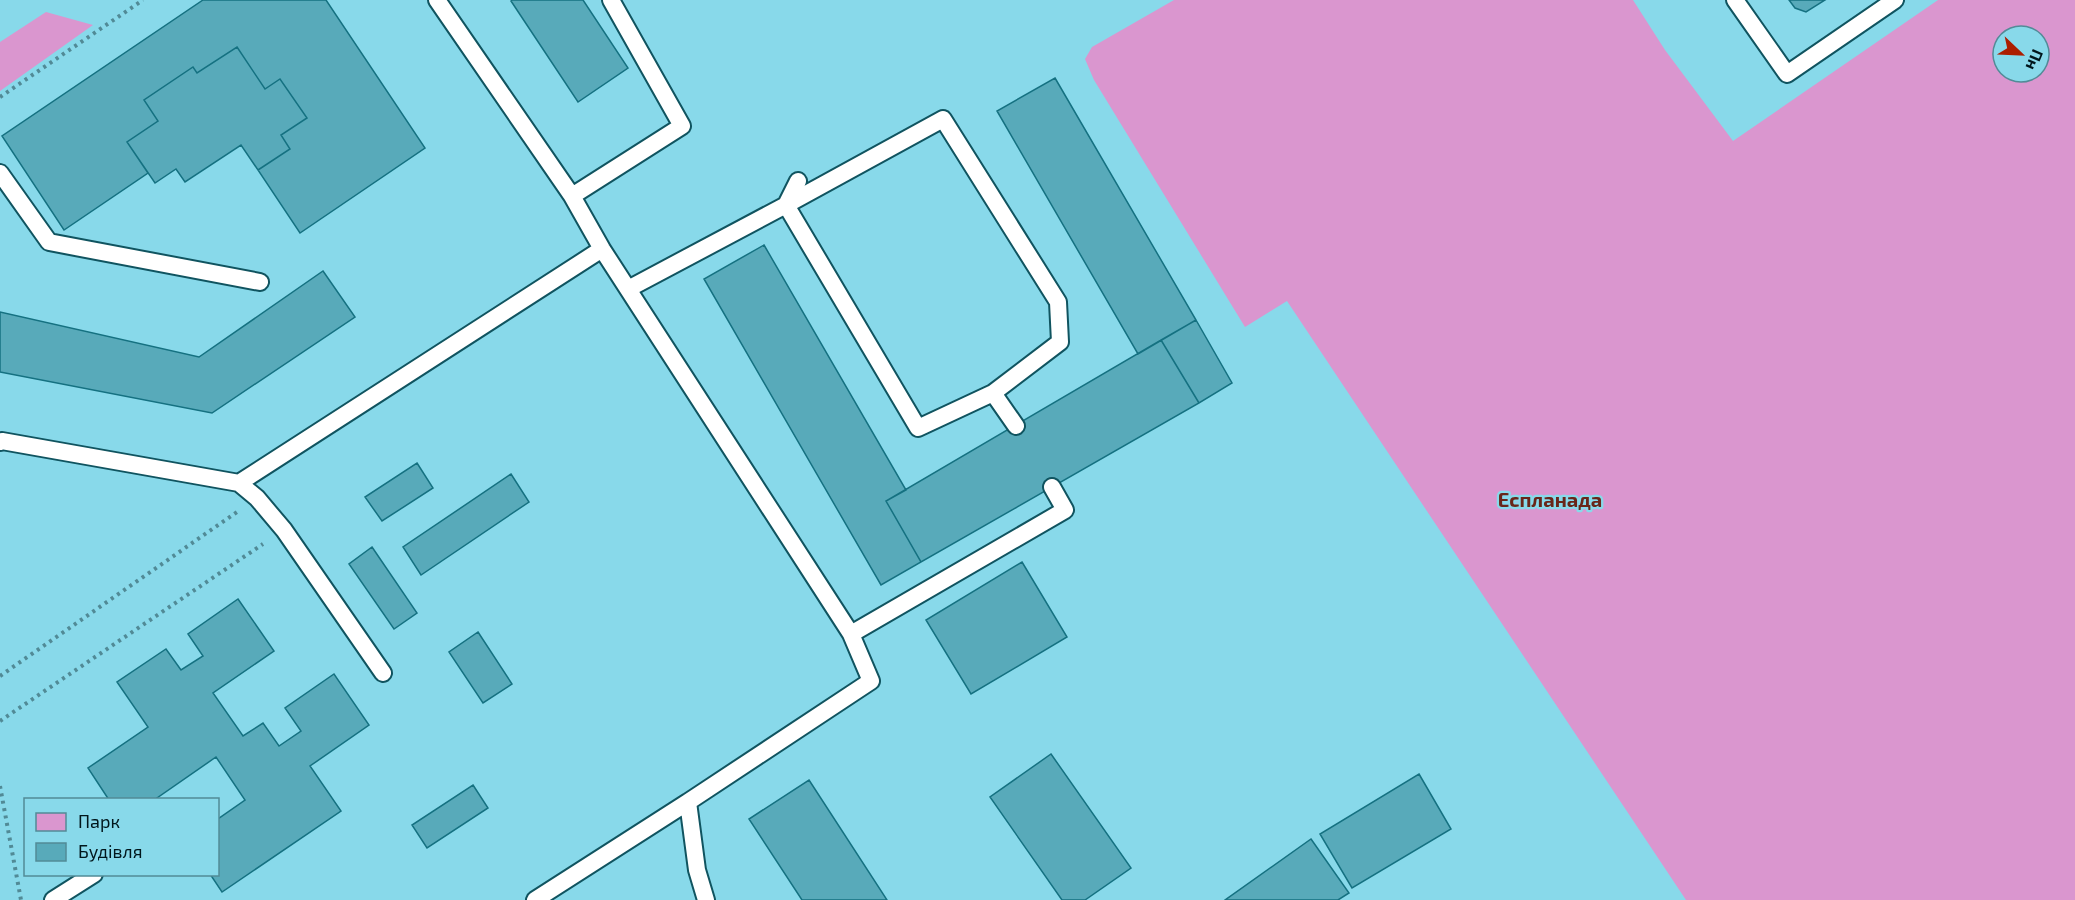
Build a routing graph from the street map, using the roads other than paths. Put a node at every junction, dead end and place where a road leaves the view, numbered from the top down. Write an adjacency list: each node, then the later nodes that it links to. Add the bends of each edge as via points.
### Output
1 (437, 0): 9 (lane)
2 (611, 0): 9 (lane, via 682,126)
3 (1735, 0): 4 (lane, via 1787,74)
4 (1895, 0)
5 (924, 113): 6 (lane)
6 (943, 119): 10 (lane); 14 (lane, via 1058,302 1060,342)
7 (0, 173): 12 (lane, via 49,242)
8 (798, 181): 10 (lane)
9 (572, 196): 11 (lane)
10 (786, 205): 13 (lane); 14 (lane, via 918,428)
11 (602, 249): 13 (lane); 17 (lane)
12 (260, 282)
13 (628, 289): 19 (lane)
14 (993, 393): 15 (lane)
15 (1016, 426)
16 (0, 442): 17 (lane)
17 (239, 483): 20 (lane, via 284,531)
18 (1052, 487): 19 (lane, via 1065,510)
19 (851, 634): 21 (lane, via 871,681)
20 (383, 673)
21 (688, 802): 24 (lane); 25 (lane, via 697,870)
22 (91, 876): 23 (lane)
23 (53, 900)
24 (535, 900)
25 (706, 900)

